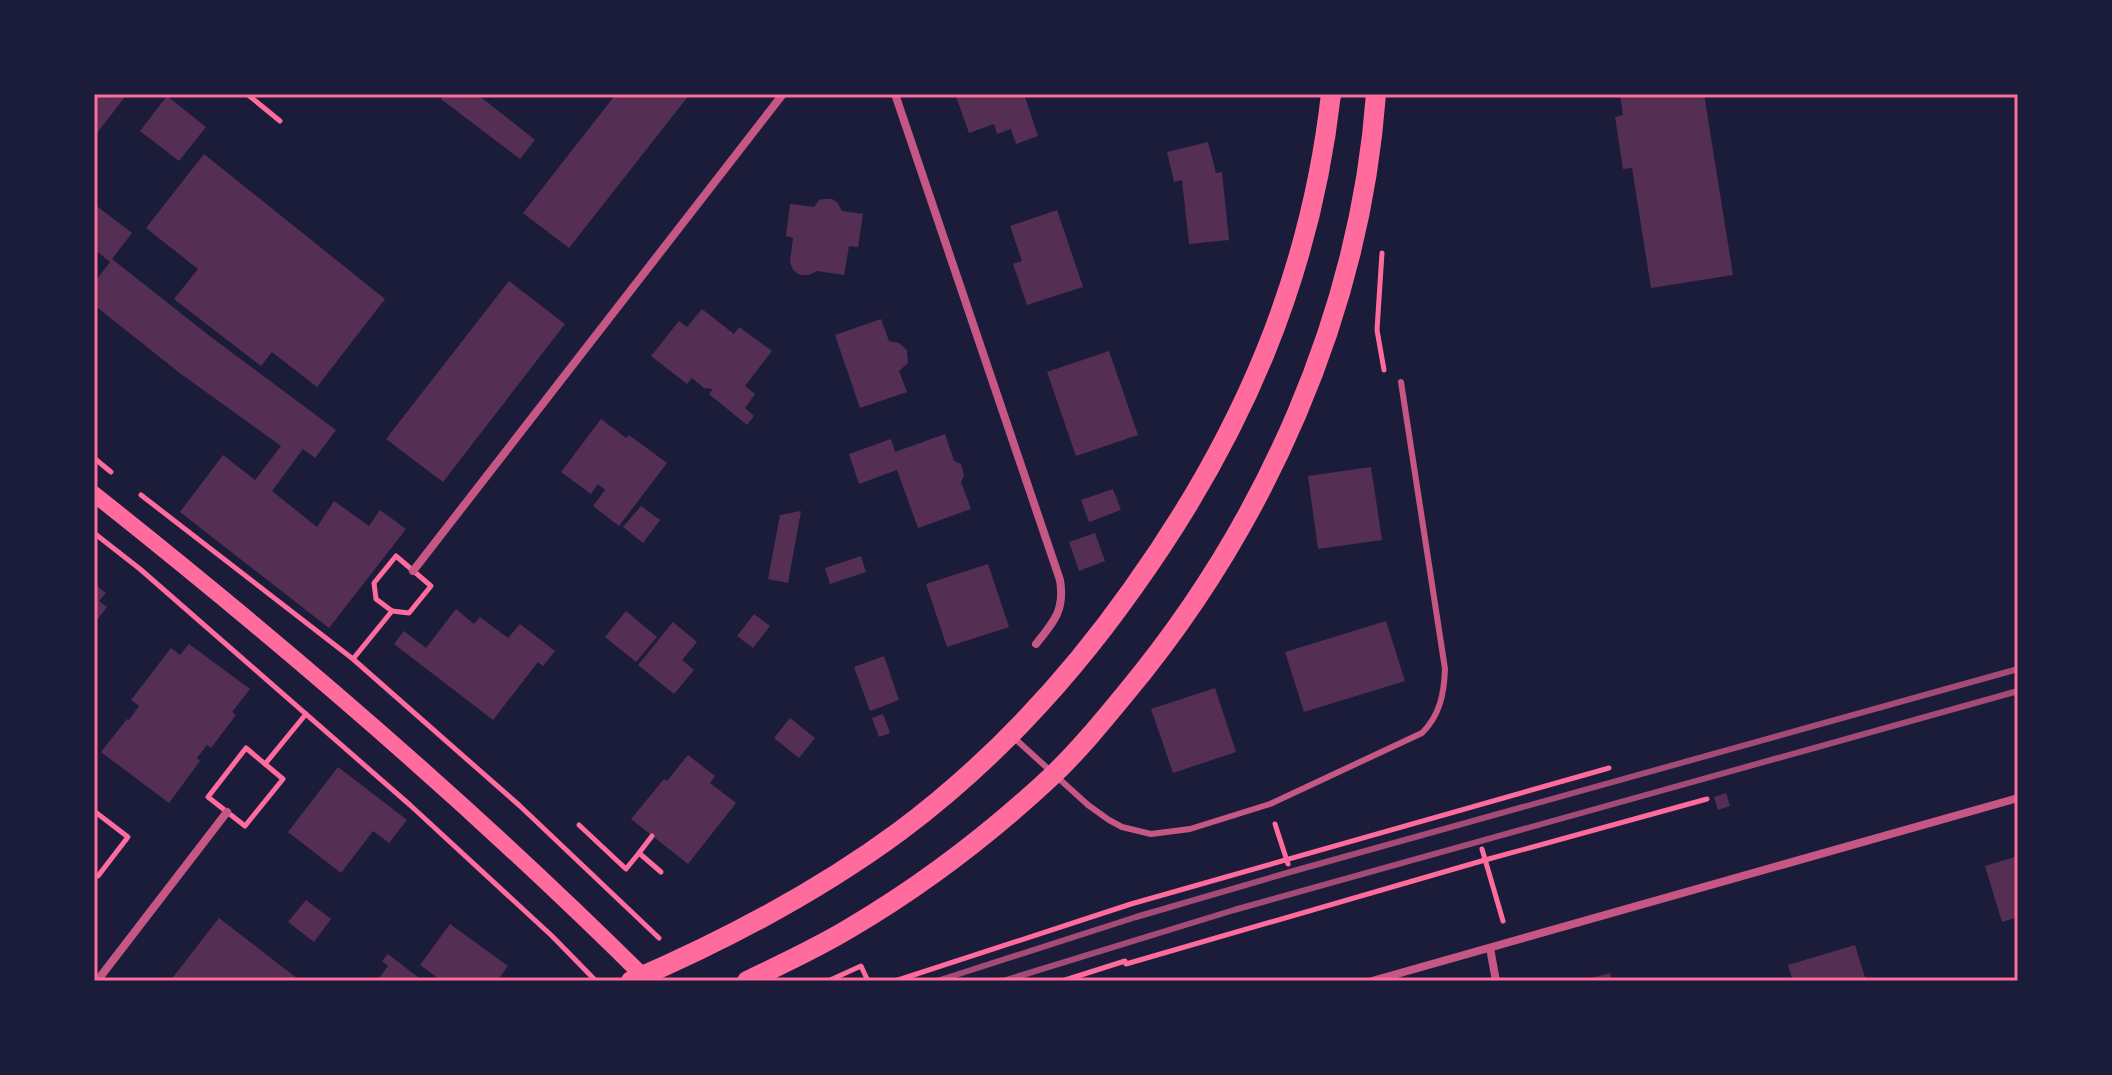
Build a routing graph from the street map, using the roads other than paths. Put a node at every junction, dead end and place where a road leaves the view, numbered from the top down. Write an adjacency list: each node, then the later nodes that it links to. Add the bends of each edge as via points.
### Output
1 (783, 94): 7 (street)
2 (895, 94): 8 (street, via 1060,580 1060,608)
3 (1331, 94): 9 (main road, via 1299,257 1230,432 1181,518 1126,598)
4 (1376, 94): 10 (main road, via 1348,257 1319,356 1280,451 1234,540 1178,627)
5 (1401, 382): 10 (lane, via 1445,669 1432,722 1422,733 1270,804 1190,829 1151,834 1122,827)
6 (94, 494): 16 (main road, via 347,702 474,814)
7 (413, 571)
8 (1036, 644)
9 (1011, 735): 10 (lane); 15 (main road, via 881,845 792,902)
10 (1054, 774): 17 (main road, via 977,841 885,906)
11 (2018, 798): 13 (street)
12 (227, 812): 14 (street)
13 (1490, 948): 18 (street); 19 (street)
14 (97, 981)
15 (631, 981)
16 (648, 981)
17 (747, 981)
18 (1372, 981)
19 (1496, 981)

